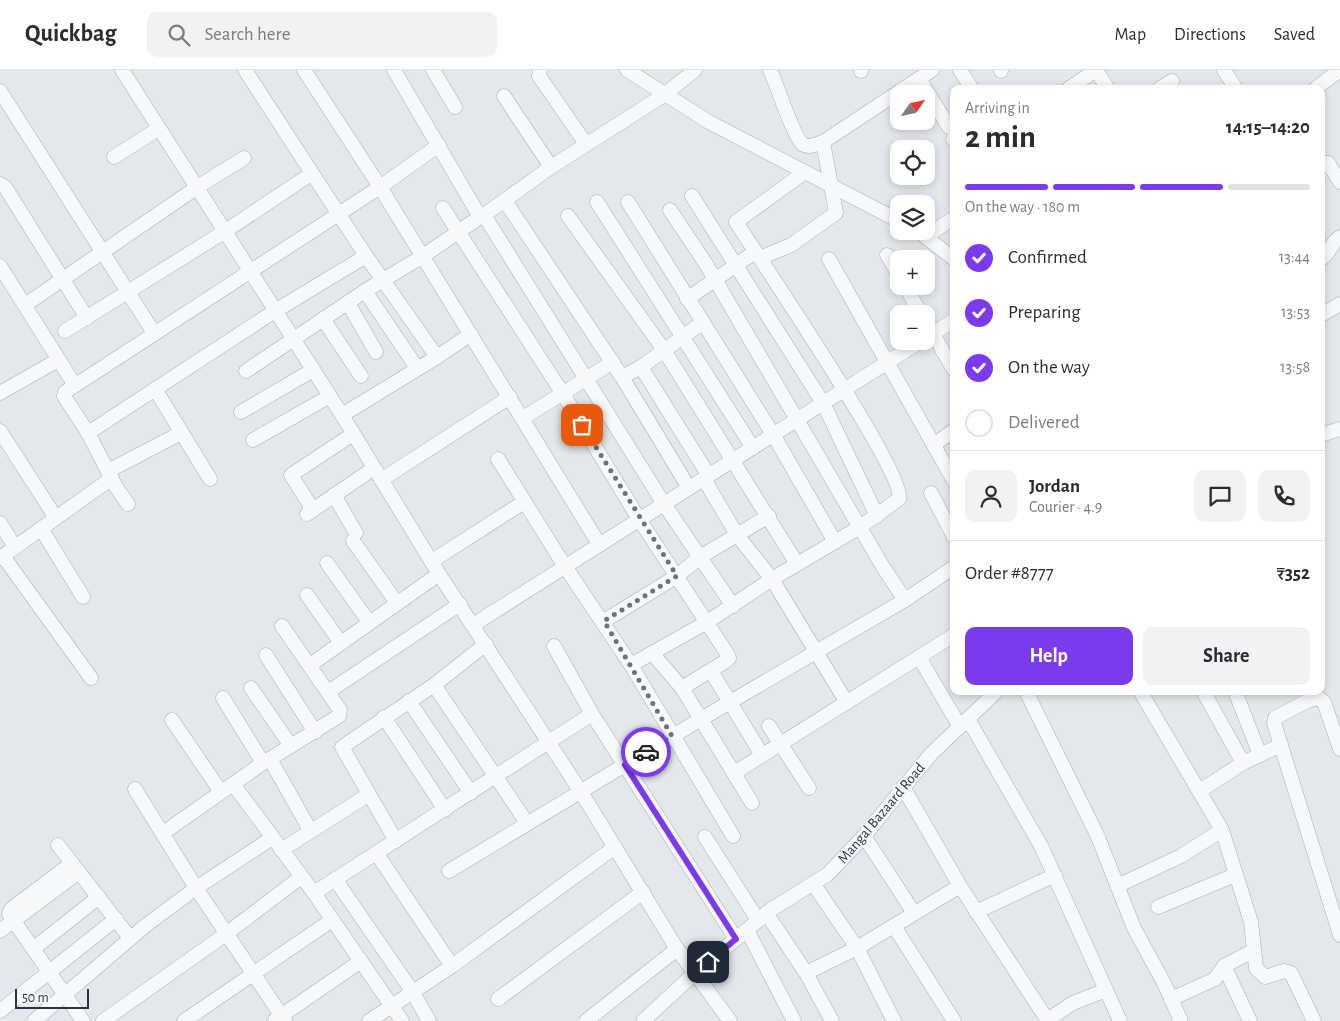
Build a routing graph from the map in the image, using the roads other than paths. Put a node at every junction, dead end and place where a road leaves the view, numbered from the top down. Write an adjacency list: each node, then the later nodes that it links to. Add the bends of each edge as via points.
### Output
1 (122, 70): 27 (street)
2 (245, 70): 37 (street)
3 (304, 70): 41 (street)
4 (394, 70): 31 (street)
5 (432, 70): 26 (street)
6 (540, 70): 30 (street, via 539,76)
7 (627, 70): 24 (street)
8 (695, 70): 24 (street)
9 (770, 70): 29 (street, via 796,138 810,146)
10 (932, 70): 15 (street)
11 (960, 70): 17 (street)
12 (1096, 70): 18 (street); 19 (street)
13 (1224, 70): 21 (street)
14 (1340, 70): 22 (street)
15 (919, 79): 28 (street); 29 (street)
16 (1172, 81): 20 (street)
17 (969, 85)
18 (1074, 85)
19 (1105, 85)
20 (1166, 85)
21 (1233, 85)
22 (1320, 85)
23 (0, 91): 59 (street)
24 (664, 95): 30 (street); 36 (street)
25 (504, 96): 35 (street)
26 (454, 107)
27 (158, 129): 32 (street); 42 (street)
28 (950, 132)
29 (823, 142): 39 (street)
30 (586, 144): 35 (street)
31 (439, 145): 41 (street); 50 (street)
32 (114, 158)
33 (244, 158): 42 (street)
34 (1325, 163): 38 (street)
35 (551, 167): 44 (street)
36 (806, 172): 39 (street); 60 (street, via 736,222)
37 (311, 174): 49 (street); 56 (street)
38 (1340, 182)
39 (830, 183): 52 (street); 60 (street, via 836,213 790,245)
40 (0, 184): 72 (street)
41 (380, 187): 49 (street); 63 (street)
42 (196, 188): 56 (street); 59 (street)
43 (692, 196): 68 (street)
44 (505, 202): 50 (street); 99 (street)
45 (597, 202): 90 (street)
46 (628, 202): 76 (street)
47 (444, 208): 55 (street)
48 (670, 210): 71 (street)
49 (337, 215): 62 (street); 70 (street)
50 (482, 216): 55 (street); 107 (street)
51 (568, 216): 93 (street)
52 (890, 216)
53 (950, 220): 54 (street)
54 (935, 228)
55 (458, 231): 63 (street); 112 (street)
56 (224, 232): 70 (street); 75 (street)
57 (1340, 237): 65 (street, via 1332,242)
58 (930, 240): 64 (street)
59 (102, 252): 72 (street); 75 (street)
60 (757, 255): 68 (street); 110 (street)
61 (887, 255): 67 (street)
62 (366, 256): 73 (street); 80 (street)
63 (423, 256): 73 (street); 89 (street)
64 (950, 256)
65 (1325, 257)
66 (829, 259): 98 (street)
67 (890, 260)
68 (736, 265): 71 (street); 115 (street)
69 (0, 266): 79 (street)
70 (250, 272): 80 (street); 88 (street)
71 (715, 279): 76 (street); 119 (street)
72 (64, 280): 79 (street); 82 (street)
73 (383, 280): 74 (street); 96 (street)
74 (365, 291): 77 (street); 102 (street)
75 (128, 292): 82 (street); 88 (street)
76 (687, 299): 85 (street)
77 (348, 303): 83 (street); 95 (street)
78 (1340, 304): 81 (street)
79 (25, 305): 97 (street)
80 (275, 311): 91 (street); 109 (street)
81 (1325, 313)
82 (87, 318): 87 (street)
83 (323, 319): 91 (street); 105 (street)
84 (950, 322): 86 (street)
85 (702, 323): 90 (street); 127 (street)
86 (935, 330)
87 (65, 331)
88 (154, 333): 108 (street)
89 (471, 334): 96 (street); 114 (street)
90 (683, 337): 93 (street); 130 (street)
91 (293, 339): 103 (street); 104 (street)
92 (935, 345): 100 (street)
93 (664, 350): 101 (street); 132 (street)
94 (904, 350): 98 (street)
95 (376, 352)
96 (437, 357): 102 (street)
97 (58, 360): 108 (street); 111 (street)
98 (889, 361): 110 (street); 129 (street)
99 (613, 362): 106 (street); 107 (street)
100 (950, 365)
101 (641, 367): 106 (street); 136 (street)
102 (417, 368): 117 (street)
103 (313, 370): 113 (street); 116 (street)
104 (246, 371)
105 (361, 376)
106 (622, 377): 139 (street)
107 (587, 380): 112 (street); 144 (street)
108 (74, 384): 122 (street, via 64,396)
109 (155, 389): 122 (street); 123 (street)
110 (844, 389): 115 (street); 146 (street, via 900,492 896,503)
111 (0, 392)
112 (563, 394): 118 (street); 148 (street)
113 (330, 396): 117 (street); 128 (street)
114 (510, 397): 118 (street); 138 (street)
115 (823, 403): 119 (street); 146 (street)
116 (241, 412)
117 (342, 415): 125 (street)
118 (523, 418): 155 (street)
119 (797, 419): 127 (street); 150 (street)
120 (1340, 429): 126 (street)
121 (0, 431): 147 (street)
122 (88, 433): 135 (street)
123 (181, 433): 135 (street); 137 (street)
124 (950, 433): 129 (street)
125 (353, 434): 133 (street); 141 (street, via 291,476 310,512)
126 (1325, 434)
127 (774, 436): 130 (street); 154 (street)
128 (253, 440)
129 (934, 445): 134 (street)
130 (753, 448): 132 (street)
131 (498, 459): 142 (street)
132 (734, 460): 136 (street); 145 (street)
133 (374, 468): 138 (street); 141 (street)
134 (950, 473)
135 (110, 475): 143 (street); 147 (street)
136 (707, 477): 139 (street); 153 (street)
137 (210, 480)
138 (382, 480): 162 (street)
139 (689, 488): 144 (street)
140 (931, 494): 152 (street)
141 (334, 495): 169 (street, via 355,537)
142 (524, 502): 161 (street); 162 (street)
143 (128, 504)
144 (664, 504): 148 (street); 158 (street)
145 (768, 516): 153 (street); 160 (street)
146 (877, 516): 150 (street)
147 (56, 518): 151 (street)
148 (639, 519): 155 (street); 164 (street)
149 (0, 523): 156 (street)
150 (860, 527): 154 (street); 168 (street)
151 (42, 530): 156 (street); 167 (street)
152 (950, 530)
153 (737, 535): 158 (street); 165 (street)
154 (836, 542): 160 (street)
155 (599, 544): 161 (street)
156 (16, 547): 157 (street)
157 (1, 557): 188 (street)
158 (700, 557): 164 (street); 171 (street)
159 (327, 563): 173 (street)
160 (797, 564): 165 (street)
161 (564, 565): 172 (street); 175 (street)
162 (436, 568): 169 (street); 170 (street)
163 (950, 571): 168 (street)
164 (677, 576): 172 (street); 174 (street)
165 (772, 579): 171 (street); 181 (street)
166 (307, 595): 178 (street)
167 (84, 597)
168 (905, 600): 181 (street)
169 (398, 603): 173 (street)
170 (460, 604): 175 (street); 192 (street)
171 (733, 606): 174 (street)
172 (604, 621): 186 (street)
173 (369, 622): 178 (street)
174 (707, 622): 182 (street); 187 (street, via 729,658)
175 (473, 624): 179 (street)
176 (282, 626): 185 (street)
177 (950, 638): 184 (street)
178 (341, 643): 185 (street)
179 (486, 644): 189 (street); 210 (street)
180 (554, 646): 202 (street)
181 (816, 652): 200 (street); 201 (street)
182 (652, 653): 186 (street); 191 (street)
183 (266, 655): 208 (street)
184 (919, 658): 201 (street); 206 (street)
185 (310, 665): 192 (street)
186 (631, 665): 209 (street)
187 (711, 671): 191 (street); 200 (street)
188 (91, 678)
189 (434, 685): 199 (street); 221 (street)
190 (251, 688): 214 (street)
191 (682, 688): 204 (street)
192 (328, 692): 208 (street, via 340,713)
193 (993, 695): 206 (street, Mangal Bazaard Road)
194 (1028, 695): 254 (street, via 1094,829)
195 (1142, 695): 226 (street)
196 (1204, 695): 218 (street)
197 (1237, 695): 216 (street)
198 (223, 698): 217 (street)
199 (409, 701): 203 (street); 229 (street)
200 (731, 702): 204 (street); 215 (street)
201 (846, 703): 211 (street)
202 (592, 714): 210 (street); 219 (street)
203 (384, 716): 230 (street, via 342,747); 232 (street)
204 (701, 719): 209 (street); 220 (street)
205 (172, 720): 227 (street)
206 (964, 723): 223 (street, Mangal Bazaard Road); 248 (street, via 1007,785)
207 (769, 726): 211 (street)
208 (315, 732): 214 (street)
209 (672, 736): 219 (street); 237 (street)
210 (547, 742): 221 (street); 228 (street)
211 (780, 744): 215 (street); 224 (street)
212 (1281, 745): 213 (street, via 1275,718 1317,698 1324,702); 216 (street); 270 (street)
213 (1339, 745)
214 (291, 746): 217 (street)
215 (762, 755): 220 (street)
216 (1260, 755): 218 (street)
217 (267, 761): 222 (street); 234 (street)
218 (1243, 763): 226 (street)
219 (625, 765): 228 (street); 269 (street)
220 (734, 773): 231 (street)
221 (496, 777): 229 (street); 233 (street)
222 (233, 784): 227 (street); 240 (street)
223 (903, 787): 238 (street, Mangal Bazaard Road); 253 (street)
224 (809, 788)
225 (135, 789): 236 (street)
226 (1200, 790): 235 (street)
227 (221, 792): 236 (street)
228 (581, 792): 233 (street); 243 (street)
229 (471, 793): 232 (street)
230 (368, 794): 234 (street); 241 (street)
231 (752, 803)
232 (444, 810): 241 (street)
233 (527, 823): 247 (street)
234 (310, 830): 244 (street)
235 (1222, 830): 249 (street); 254 (street, via 1181,856)
236 (163, 833): 255 (street)
237 (733, 836)
238 (864, 836): 252 (street, Mangal Bazaard Road); 261 (street)
239 (705, 837): 262 (street)
240 (272, 838): 244 (street); 255 (street)
241 (396, 841): 245 (street)
242 (58, 844): 246 (street)
243 (614, 846): 256 (street); 277 (street)
244 (281, 850): 250 (street)
245 (377, 854): 251 (street); 277 (street)
246 (75, 867): 258 (street); 265 (street, via 11,909 9,914)
247 (449, 871)
248 (1055, 875): 260 (street); 283 (street)
249 (1235, 875): 259 (street); 275 (street, via 1251,922)
250 (301, 877): 257 (street); 268 (street)
251 (335, 879): 257 (street); 284 (street)
252 (814, 885): 262 (street, Mangal Bazaard Road); 273 (street)
253 (960, 886): 260 (street); 261 (street)
254 (1117, 886): 287 (street, via 1134,928)
255 (196, 888): 268 (street); 271 (street)
256 (643, 892): 274 (street); 286 (street)
257 (314, 893): 264 (street)
258 (99, 897): 263 (street); 272 (street)
259 (1158, 907)
260 (976, 912): 305 (street)
261 (914, 913): 266 (street)
262 (762, 917): 269 (street, Mangal Bazaard Road); 280 (street)
263 (116, 919): 271 (street); 279 (street)
264 (332, 920): 276 (street); 281 (street)
265 (14, 922): 267 (street); 272 (street)
266 (894, 926): 273 (street); 304 (street)
267 (0, 931)
268 (226, 934): 281 (street); 293 (street)
269 (741, 934): 282 (street, Mangal Bazaard Road); 301 (street)
270 (1340, 935)
271 (130, 938): 285 (street)
272 (33, 948): 279 (street)
273 (857, 948): 280 (street); 303 (street)
274 (677, 949): 282 (street); 298 (street)
275 (1253, 951): 278 (street); 309 (street, via 1256,968 1263,976 1287,971 1294,976)
276 (361, 961): 288 (street); 290 (street)
277 (452, 966): 284 (street)
278 (1224, 966): 287 (street, via 1215,979); 308 (street)
279 (48, 970): 285 (street); 289 (street)
280 (806, 972): 302 (street)
281 (253, 973): 290 (street); 294 (street)
282 (695, 973): 299 (street, Mangal Bazaard Road); 300 (street)
283 (1106, 990): 305 (street, via 1073,1003); 306 (street)
284 (412, 991): 288 (street); 297 (street)
285 (66, 996): 291 (street); 292 (street)
286 (498, 999)
287 (1171, 999): 307 (street)
288 (391, 1005): 295 (street); 296 (street)
289 (0, 1010)
290 (280, 1019)
291 (34, 1021)
292 (83, 1021)
293 (103, 1021)
294 (184, 1021)
295 (369, 1021)
296 (402, 1021)
297 (429, 1021)
298 (586, 1021)
299 (643, 1021)
300 (730, 1021)
301 (794, 1021)
302 (832, 1021)
303 (894, 1021)
304 (954, 1021)
305 (1048, 1021)
306 (1120, 1021)
307 (1181, 1021)
308 (1250, 1021)
309 (1314, 1021)

